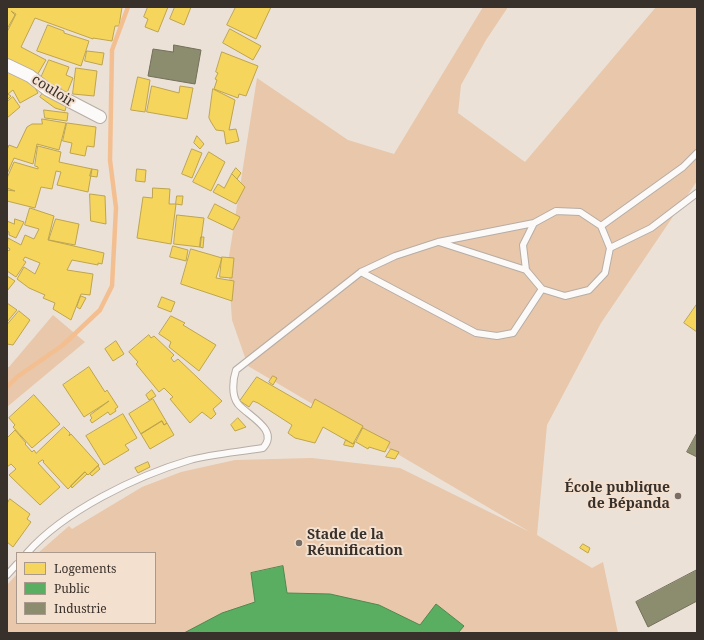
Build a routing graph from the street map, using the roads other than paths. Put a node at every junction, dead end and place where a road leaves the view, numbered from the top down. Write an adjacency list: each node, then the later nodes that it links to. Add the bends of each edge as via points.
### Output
1 (7, 64): 2 (street, couloir, via 30,76 48,90)
2 (100, 117)
3 (697, 153): 6 (lane, via 682,167)
4 (697, 193): 8 (lane, via 651,228)
5 (534, 224): 6 (lane, via 556,211 580,212); 7 (lane); 9 (lane, via 523,245)
6 (601, 226): 8 (lane)
7 (438, 242): 9 (lane); 10 (lane, via 395,256)
8 (610, 248): 11 (lane, via 606,273 589,290 565,296)
9 (526, 270): 11 (lane)
10 (361, 272): 11 (lane, via 476,333 497,336 513,333); 12 (lane, via 236,370 233,378 234,395 237,403 256,418 269,436 263,448 191,460 125,484 80,511 38,541)
11 (542, 289)
12 (28, 552)
13 (16, 565): 14 (lane)
14 (7, 575)

